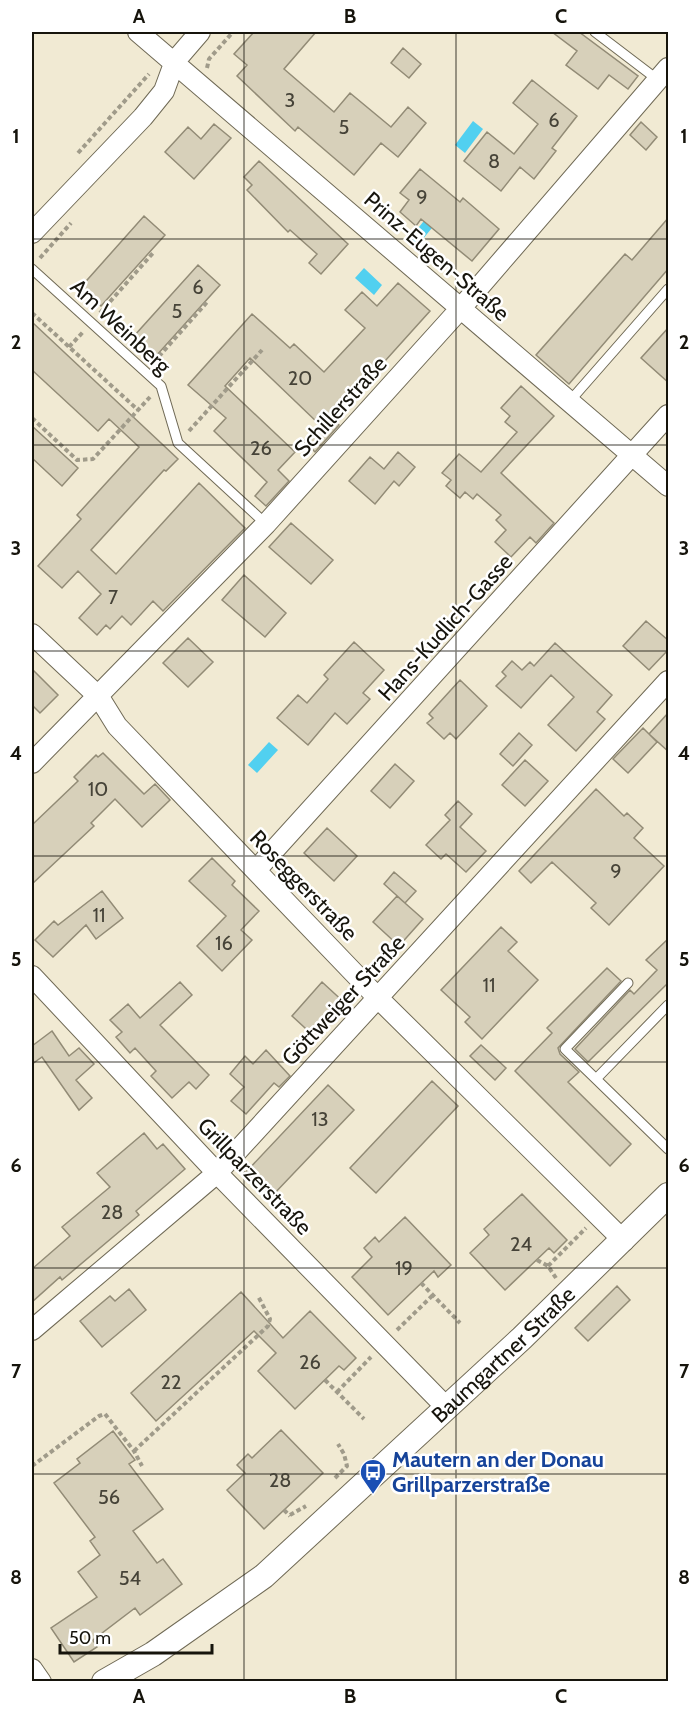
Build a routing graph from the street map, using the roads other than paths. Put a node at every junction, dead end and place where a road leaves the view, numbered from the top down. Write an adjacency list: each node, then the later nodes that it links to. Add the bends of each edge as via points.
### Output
1 (138, 32): 4 (street, Prinz-Eugen-Straße)
2 (200, 32): 4 (street)
3 (595, 32): 5 (lane)
4 (175, 61): 6 (street, via 164,91 143,117); 9 (street, Prinz-Eugen-Straße)
5 (663, 74): 9 (street, Schillerstraße)
6 (32, 233)
7 (32, 269): 14 (lane, Am Weinberg, via 161,386 178,443)
8 (669, 289): 10 (lane)
9 (461, 308): 10 (street, Prinz-Eugen-Straße); 14 (street, Schillerstraße)
10 (569, 402): 12 (street, Prinz-Eugen-Straße)
11 (669, 415): 12 (street, Hans-Kudlich-Gasse)
12 (634, 454): 13 (street, Prinz-Eugen-Straße); 19 (street, Hans-Kudlich-Gasse)
13 (669, 486)
14 (266, 524): 17 (street, Schillerstraße)
15 (32, 634): 17 (street, Roseggerstraße)
16 (669, 681): 22 (street, Göttweiger Straße)
17 (99, 697): 18 (street, Schillerstraße); 19 (street, Roseggerstraße, via 117,726)
18 (32, 763)
19 (256, 870): 22 (street, Roseggerstraße)
20 (32, 976): 26 (street, Grillparzerstraße)
21 (628, 982): 24 (lane, via 565,1049)
22 (377, 998): 26 (street, Göttweiger Straße); 28 (street, Roseggerstraße)
23 (669, 1005): 24 (lane)
24 (596, 1079): 25 (lane)
25 (669, 1149)
26 (217, 1173): 29 (street, Göttweiger Straße); 30 (street, Grillparzerstraße)
27 (669, 1195): 28 (street, Baumgartner Straße)
28 (624, 1241): 30 (street, Baumgartner Straße)
29 (32, 1330)
30 (447, 1408): 33 (street, Baumgartner Straße, via 264,1576 153,1654)
31 (32, 1669): 32 (street)
32 (40, 1682)
33 (104, 1682)

